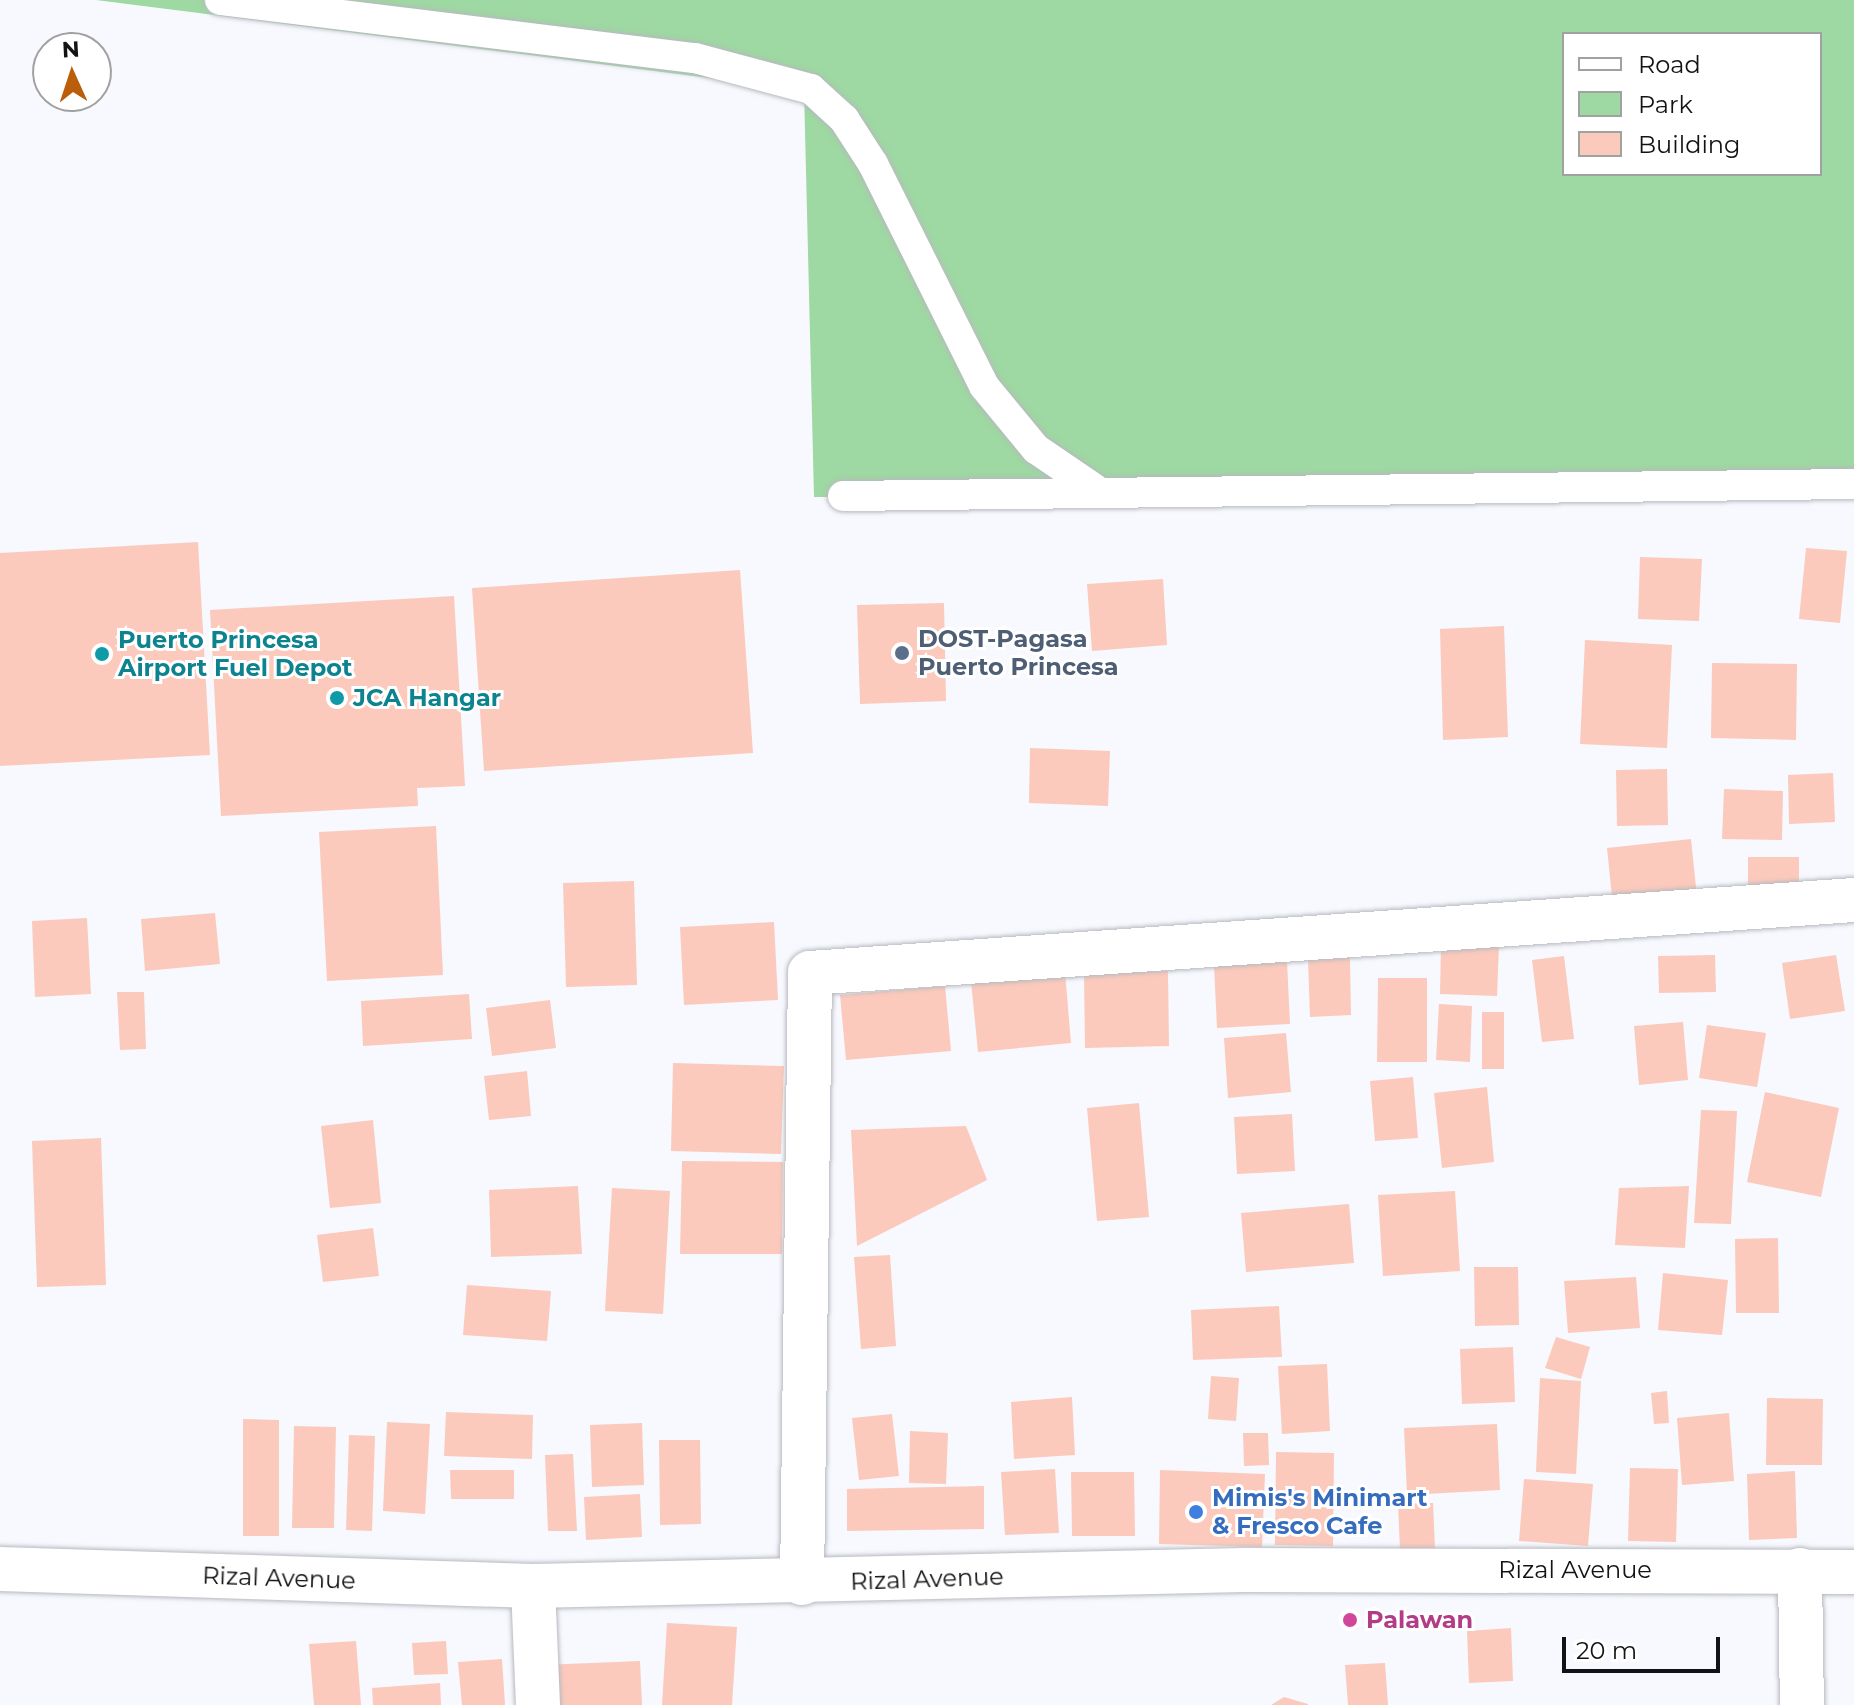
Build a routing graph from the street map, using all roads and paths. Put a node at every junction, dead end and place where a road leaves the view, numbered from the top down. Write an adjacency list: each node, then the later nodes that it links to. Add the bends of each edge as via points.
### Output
1 (220, 0): 3 (lane, via 695,58 811,89 844,119 873,164 984,386 1036,449)
2 (1854, 484): 3 (lane)
3 (1095, 489): 4 (lane)
4 (843, 496)
5 (1854, 900): 9 (street, via 810,973)
6 (0, 1569): 10 (street, Rizal Avenue)
7 (1800, 1570): 8 (street, Rizal Avenue); 9 (street, Rizal Avenue, via 1244,1570); 12 (street)
8 (1854, 1572)
9 (802, 1583): 10 (street, Rizal Avenue)
10 (533, 1586): 11 (street)
11 (538, 1705)
12 (1802, 1705)

